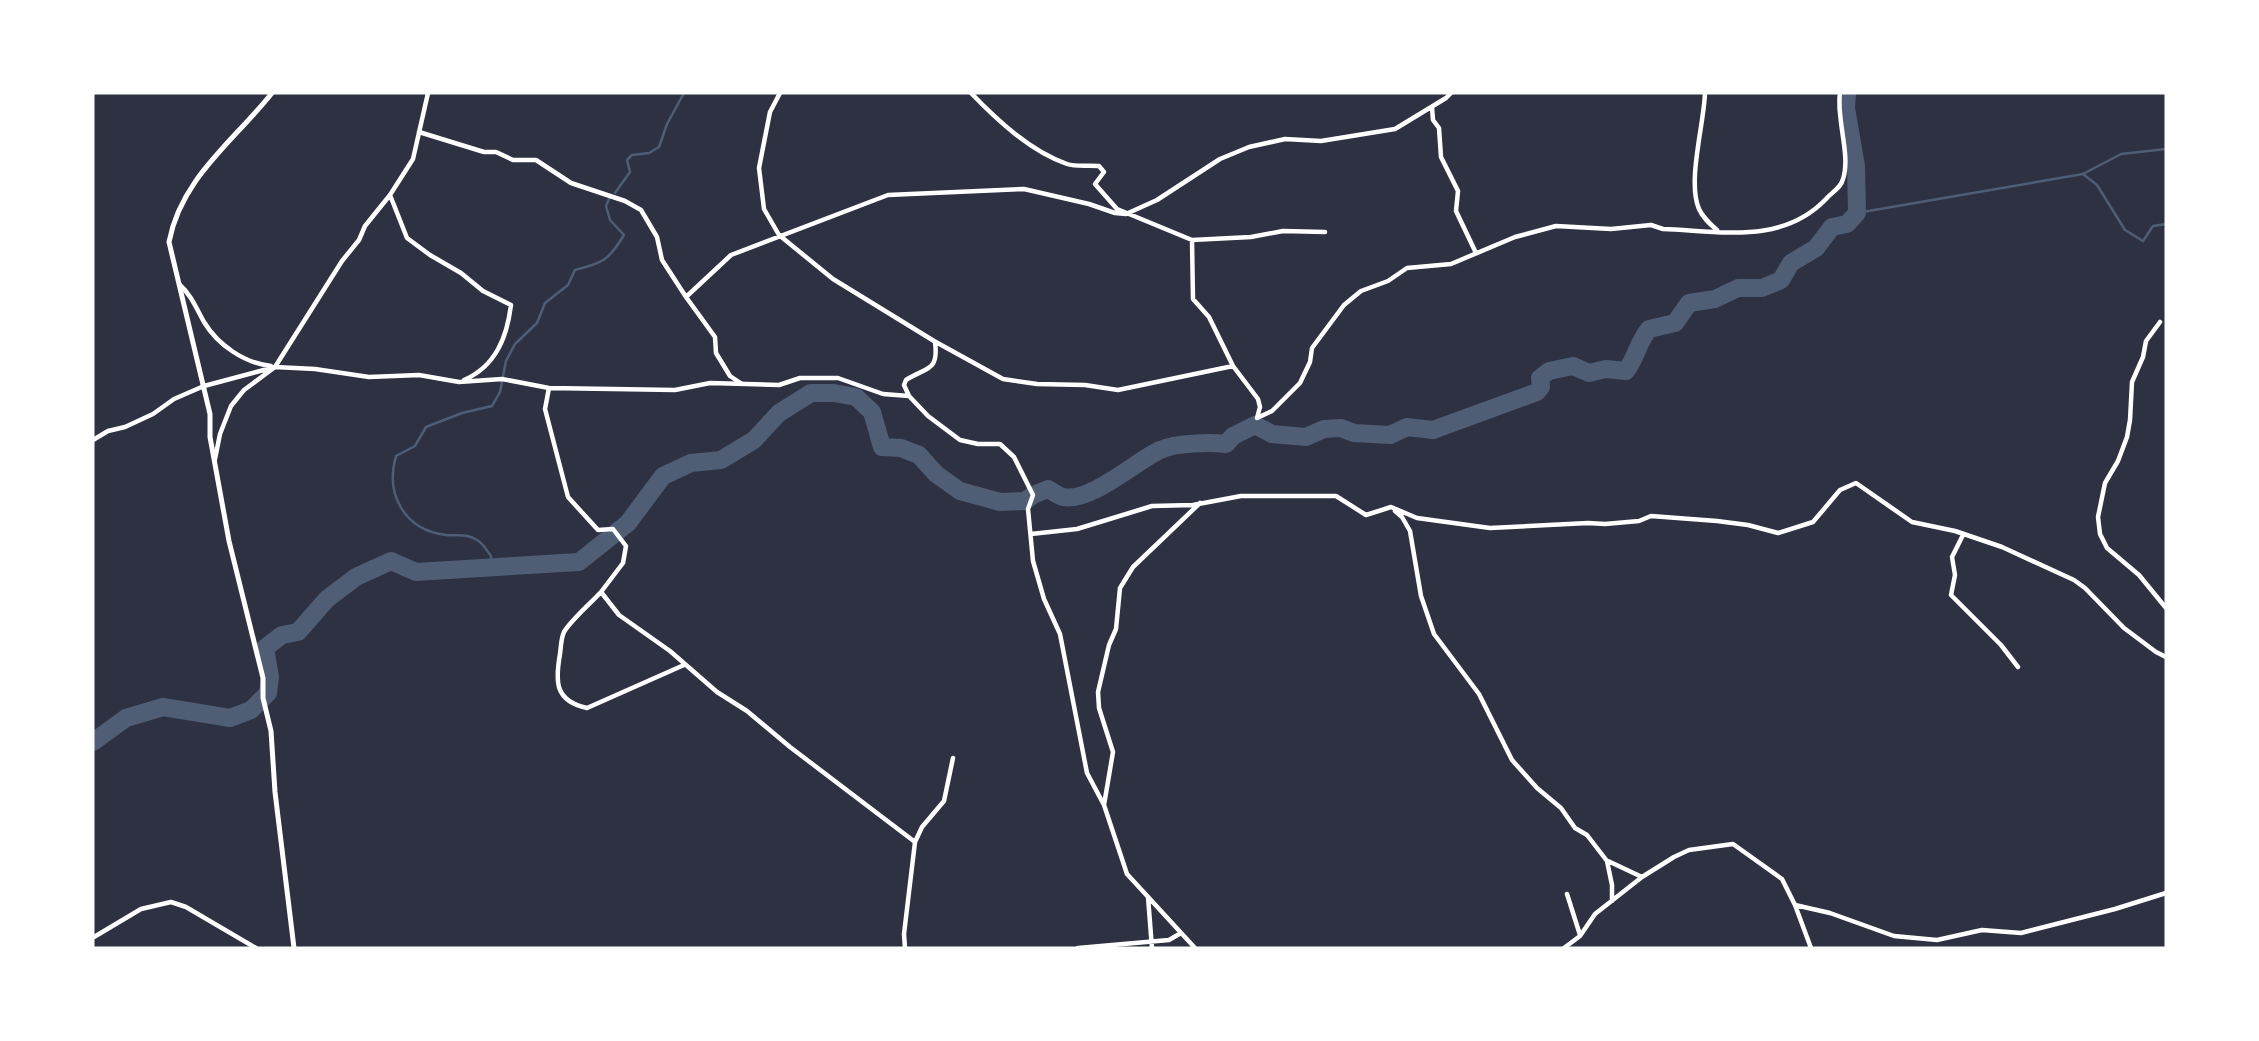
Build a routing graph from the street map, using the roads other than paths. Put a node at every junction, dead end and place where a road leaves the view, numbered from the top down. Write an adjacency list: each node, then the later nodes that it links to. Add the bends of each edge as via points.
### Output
1 (272, 93): 17 (street, via 224,145 190,189 173,221 169,242)
2 (428, 93): 9 (street)
3 (779, 93): 14 (street, via 770,112 759,168 764,209)
4 (971, 93): 11 (street, via 1034,147 1069,165 1100,166 1104,172 1095,184)
5 (1451, 93): 8 (street)
6 (1705, 93): 12 (street, via 1697,159 1698,207)
7 (1840, 93): 12 (street, via 1844,177 1835,191 1819,208 1786,226 1762,232)
8 (1432, 107): 11 (street, via 1395,130 1321,141 1285,139 1249,147); 16 (street, via 1441,157 1458,191 1456,211)
9 (418, 131): 10 (street, via 413,159); 18 (street, via 513,160 536,160 571,183 641,210 657,237 662,260)
10 (390, 195): 22 (street, via 365,226); 23 (street, via 407,238 511,305 500,350 476,375)
11 (1126, 214): 14 (street, via 1024,189 888,195); 15 (street)
12 (1717, 231): 16 (street, via 1651,225 1611,229 1556,226)
13 (1325, 232): 15 (street, via 1283,231)
14 (779, 235): 18 (street, via 731,255); 20 (street, via 833,279)
15 (1192, 240): 21 (street, via 1194,299 1209,317)
16 (1476, 253): 21 (street, via 1451,264 1407,268 1361,291 1344,305 1312,348 1300,383 1272,411 1256,418 1258,399)
17 (180, 285): 22 (street, via 206,325 235,354); 25 (street)
18 (686, 297): 24 (street, via 715,337 716,353 730,376)
19 (2160, 322): 35 (street, via 2146,341 2132,382 2127,437 2105,483 2098,517 2107,548 2139,575)
20 (934, 341): 21 (street, via 1003,379 1037,384 1118,390); 27 (street, via 937,358 932,366 906,380)
21 (1233, 366)
22 (275, 367): 23 (street, via 369,377 419,375); 25 (street); 29 (street, via 231,406)
23 (459, 382): 26 (street, via 502,379)
24 (743, 384): 26 (street, via 710,383 675,390); 27 (street, via 838,378 883,394)
25 (204, 386): 28 (street); 29 (street)
26 (549, 388): 34 (street, via 545,409 568,497 598,530 612,529 626,546 623,563)
27 (909, 397): 32 (street, via 960,440 1000,444 1014,457 1033,495 1028,509)
28 (93, 440)
29 (214, 463): 54 (street, via 263,678)
30 (1201, 502): 31 (street, via 1241,495 1336,496 1366,515); 32 (street, via 1152,506 1077,529); 40 (street, via 1133,568 1120,588 1116,629 1098,692 1113,752)
31 (1391, 507): 33 (street, via 1417,518 1490,528 1605,524 1651,516 1728,522 1779,533 1813,522 1840,490 1856,483 1912,522); 42 (street, via 1410,531 1434,634 1479,694 1512,760)
32 (1031, 534): 40 (street, via 1033,561 1060,634 1087,773)
33 (1963, 535): 36 (street, via 2002,547 2074,580 2124,628); 38 (street, via 1952,557 1951,595)
34 (601, 592): 37 (street, via 619,615); 37 (street, via 563,633 557,678 565,698 587,708)
35 (2166, 608)
36 (2166, 657)
37 (684, 665): 41 (street)
38 (2018, 667)
39 (953, 758): 41 (street, via 944,802)
40 (1104, 805): 46 (street, via 1127,874)
41 (915, 842): 55 (street)
42 (1607, 861): 43 (street); 47 (street)
43 (1642, 877): 47 (street); 48 (street, via 1689,850 1733,844 1782,878)
44 (2166, 892): 48 (street, via 2021,933 1982,930 1937,940 1894,936)
45 (1567, 894): 50 (street)
46 (1148, 897): 49 (street); 52 (street)
47 (1612, 901): 50 (street, via 1595,914)
48 (1795, 905): 60 (street)
49 (1181, 933): 52 (street, via 1168,940); 58 (street)
50 (1580, 936): 59 (street)
51 (94, 937): 53 (street, via 141,909 171,902 186,906)
52 (1152, 940): 56 (street); 57 (street)
53 (256, 948)
54 (294, 948)
55 (905, 948)
56 (1077, 948)
57 (1152, 948)
58 (1195, 948)
59 (1564, 948)
60 (1811, 948)

